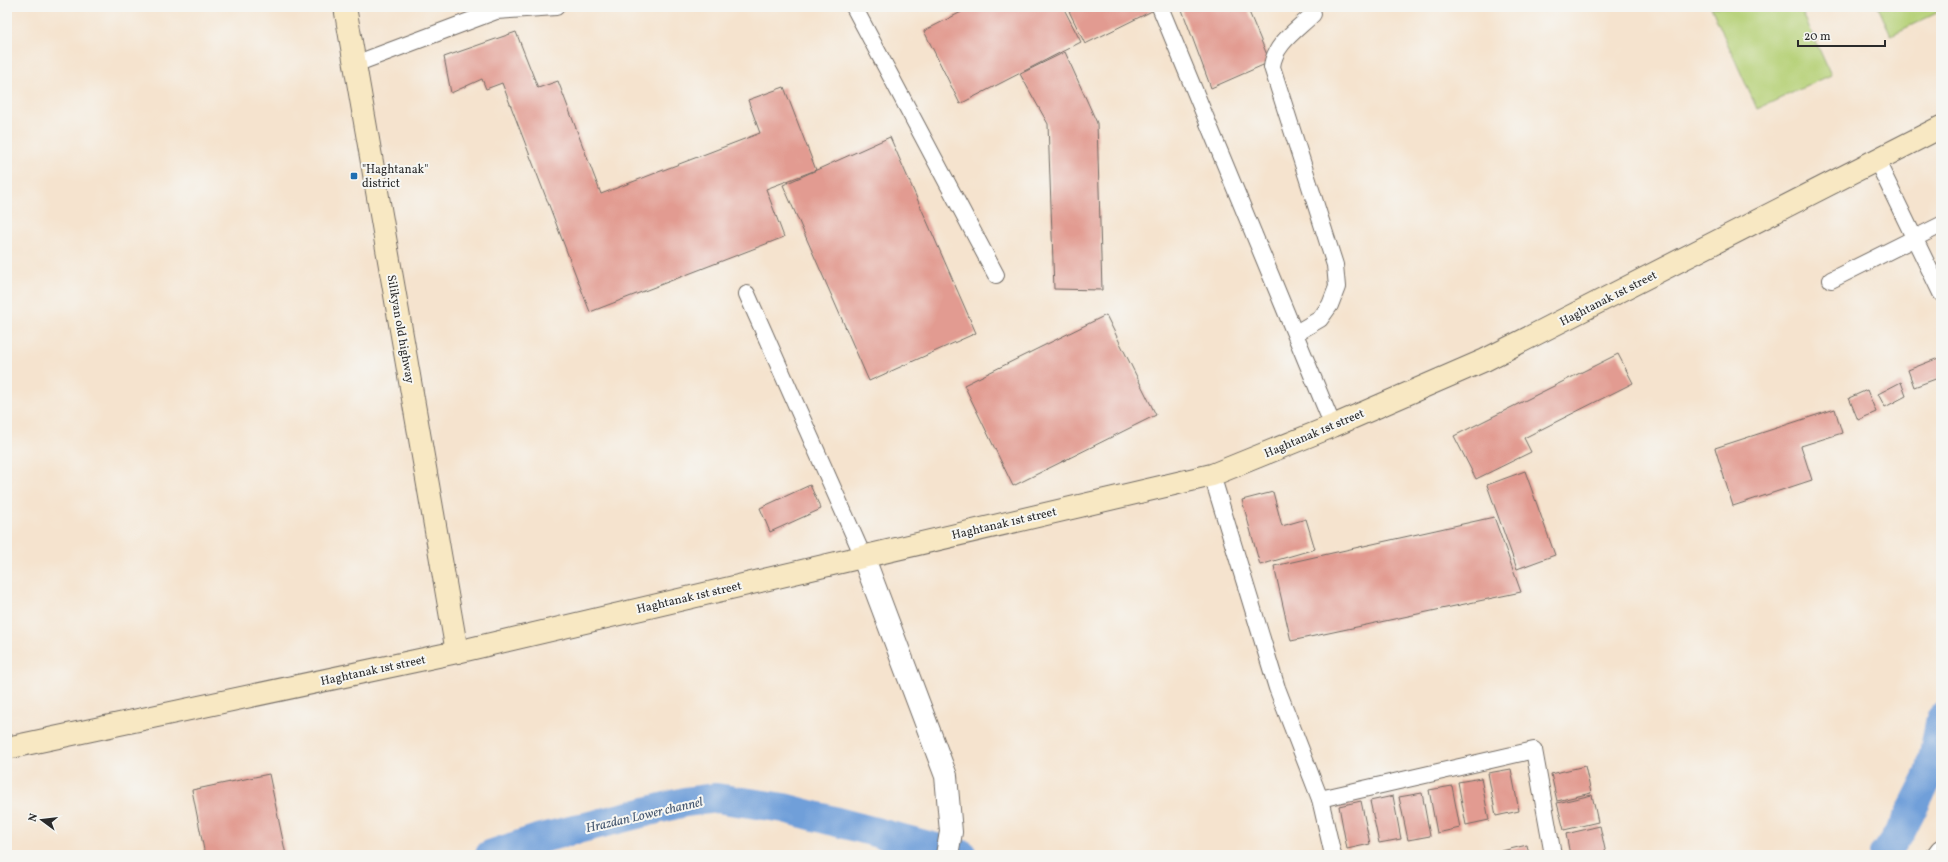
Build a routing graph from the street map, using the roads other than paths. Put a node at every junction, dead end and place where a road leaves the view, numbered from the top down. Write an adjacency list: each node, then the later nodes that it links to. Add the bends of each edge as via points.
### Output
1 (345, 7): 6 (main road, Silikyan old highway)
2 (556, 7): 6 (lane, via 496,11)
3 (854, 7): 11 (lane)
4 (1160, 7): 15 (lane)
5 (1313, 14): 15 (lane, via 1277,48 1272,67 1335,265 1337,287 1330,305 1320,319)
6 (355, 64): 19 (main road, Silikyan old highway)
7 (1941, 127): 8 (main road, Haghtanak 1st street)
8 (1877, 161): 10 (lane); 16 (main road, Haghtanak 1st street, via 1485,360)
9 (1941, 225): 10 (lane)
10 (1915, 238): 12 (lane); 13 (lane)
11 (996, 275)
12 (1831, 280)
13 (1941, 293)
14 (747, 294): 18 (lane)
15 (1296, 333): 16 (lane)
16 (1333, 426): 17 (main road, Haghtanak 1st street)
17 (1212, 475): 18 (main road, Haghtanak 1st street); 21 (lane, via 1277,688)
18 (863, 556): 19 (main road, Haghtanak 1st street); 23 (street, via 946,776 951,832)
19 (458, 652): 20 (main road, Haghtanak 1st street)
20 (7, 748)
21 (1320, 799): 24 (lane); 25 (lane, via 1534,750)
22 (1941, 851): 26 (street)
23 (947, 855)
24 (1333, 855)
25 (1553, 855)
26 (1938, 855)

